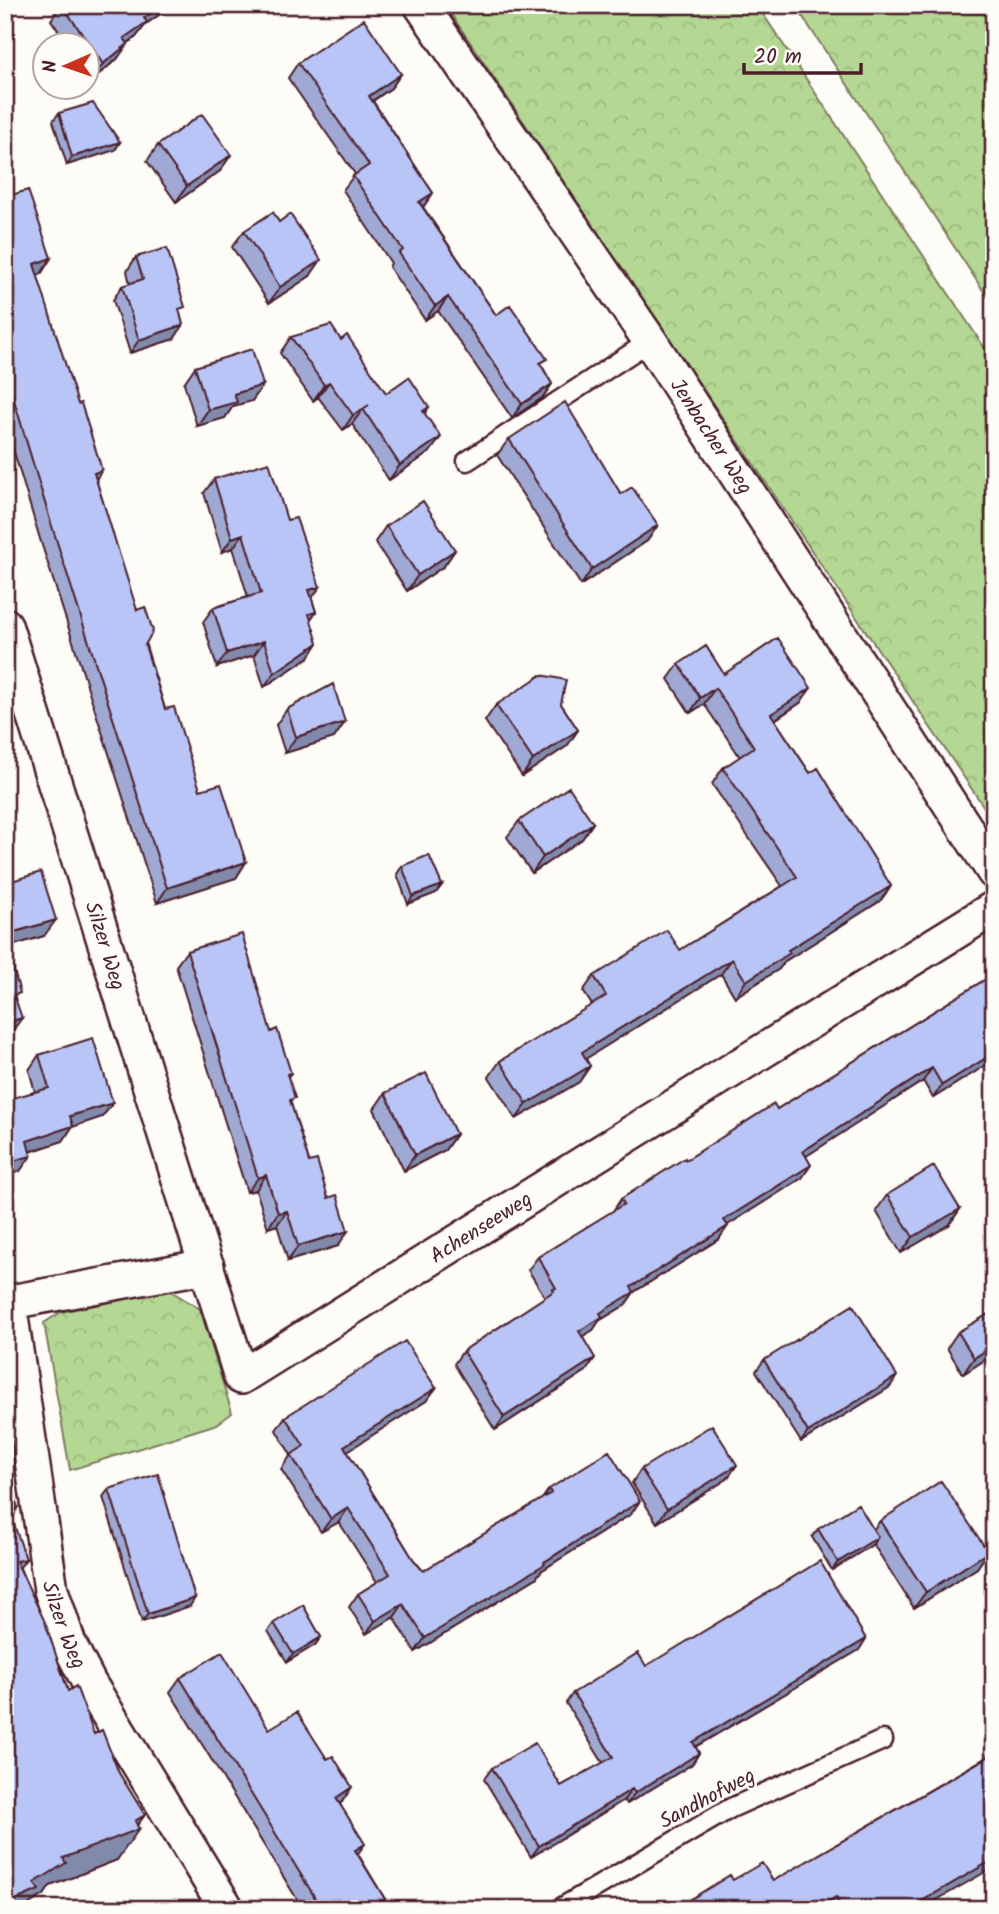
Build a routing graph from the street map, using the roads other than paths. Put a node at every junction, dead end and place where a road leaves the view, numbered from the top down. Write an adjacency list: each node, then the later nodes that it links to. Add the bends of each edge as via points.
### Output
1 (421, 5): 2 (street, Jenbacher Weg)
2 (650, 341): 3 (lane); 5 (street, Jenbacher Weg)
3 (467, 461)
4 (5, 625): 7 (street, Silzer Weg)
5 (994, 872)
6 (994, 908): 7 (street, Achenseeweg, via 241,1377)
7 (207, 1266): 8 (street)
8 (7, 1303): 10 (street, Silzer Weg, via 51,1590 69,1644)
9 (883, 1740): 11 (lane, Sandhofweg, via 731,1808)
10 (227, 1909)
11 (559, 1909)

